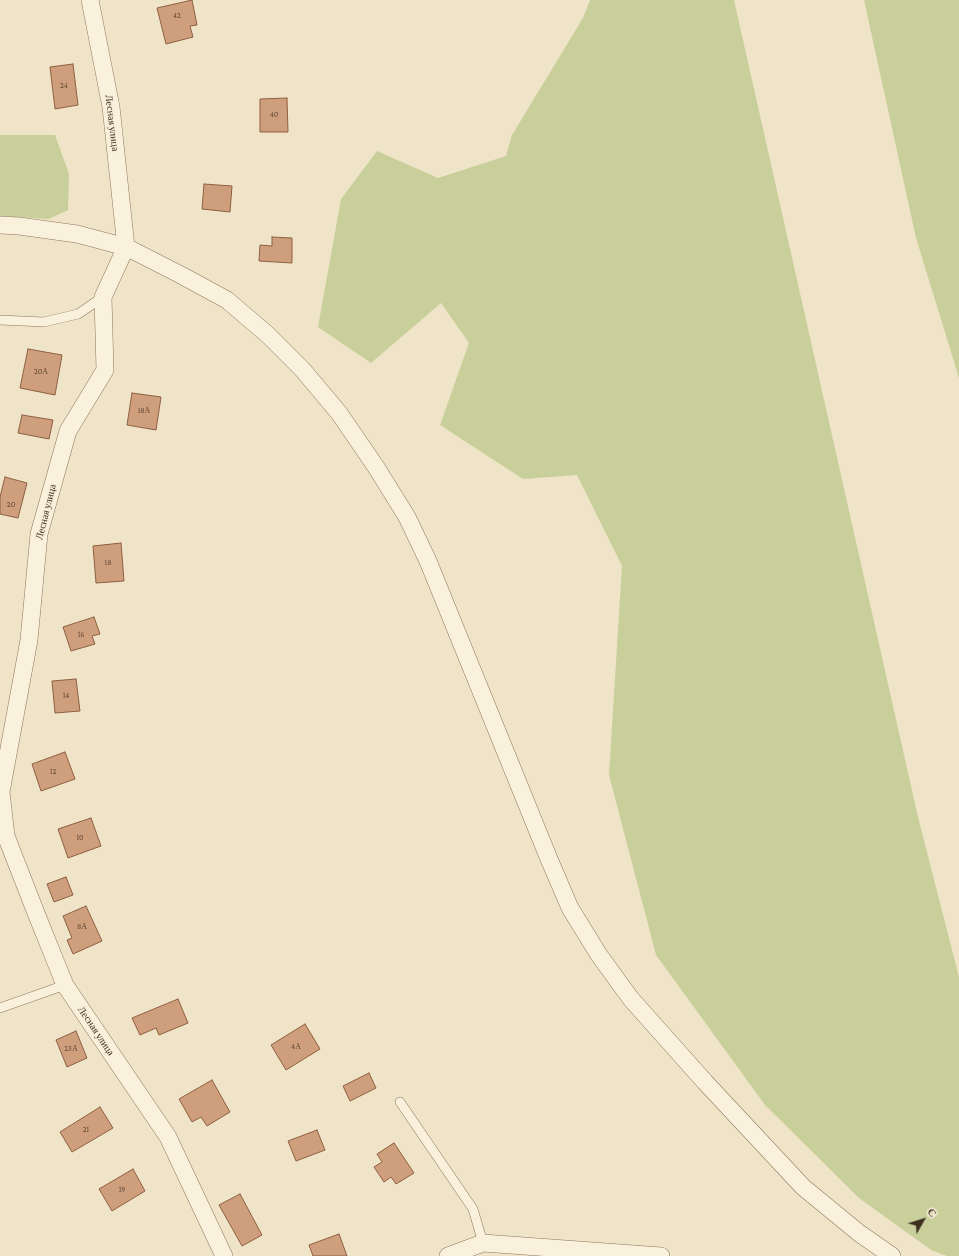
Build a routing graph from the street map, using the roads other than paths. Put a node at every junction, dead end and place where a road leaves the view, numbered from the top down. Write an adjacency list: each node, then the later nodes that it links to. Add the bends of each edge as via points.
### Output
1 (90, 0): 3 (street, Лесная улица, via 111,107)
2 (0, 225): 3 (street, via 77,234)
3 (126, 247): 4 (street, Лесная улица); 14 (street, via 227,300 268,335 302,369 339,413 407,517 428,561 570,908 599,955 631,999 803,1187 859,1233)
4 (102, 297): 5 (lane, via 78,314 44,322); 6 (street, Лесная улица, via 105,370 68,431 39,534 28,640)
5 (0, 320)
6 (0, 792): 7 (street, Лесная улица, via 6,836)
7 (65, 985): 8 (lane); 11 (street, Лесная улица, via 168,1137)
8 (0, 1008)
9 (400, 1102): 10 (lane, via 473,1209)
10 (483, 1243): 12 (street); 13 (street)
11 (224, 1256)
12 (448, 1256)
13 (661, 1256)
14 (892, 1256)

